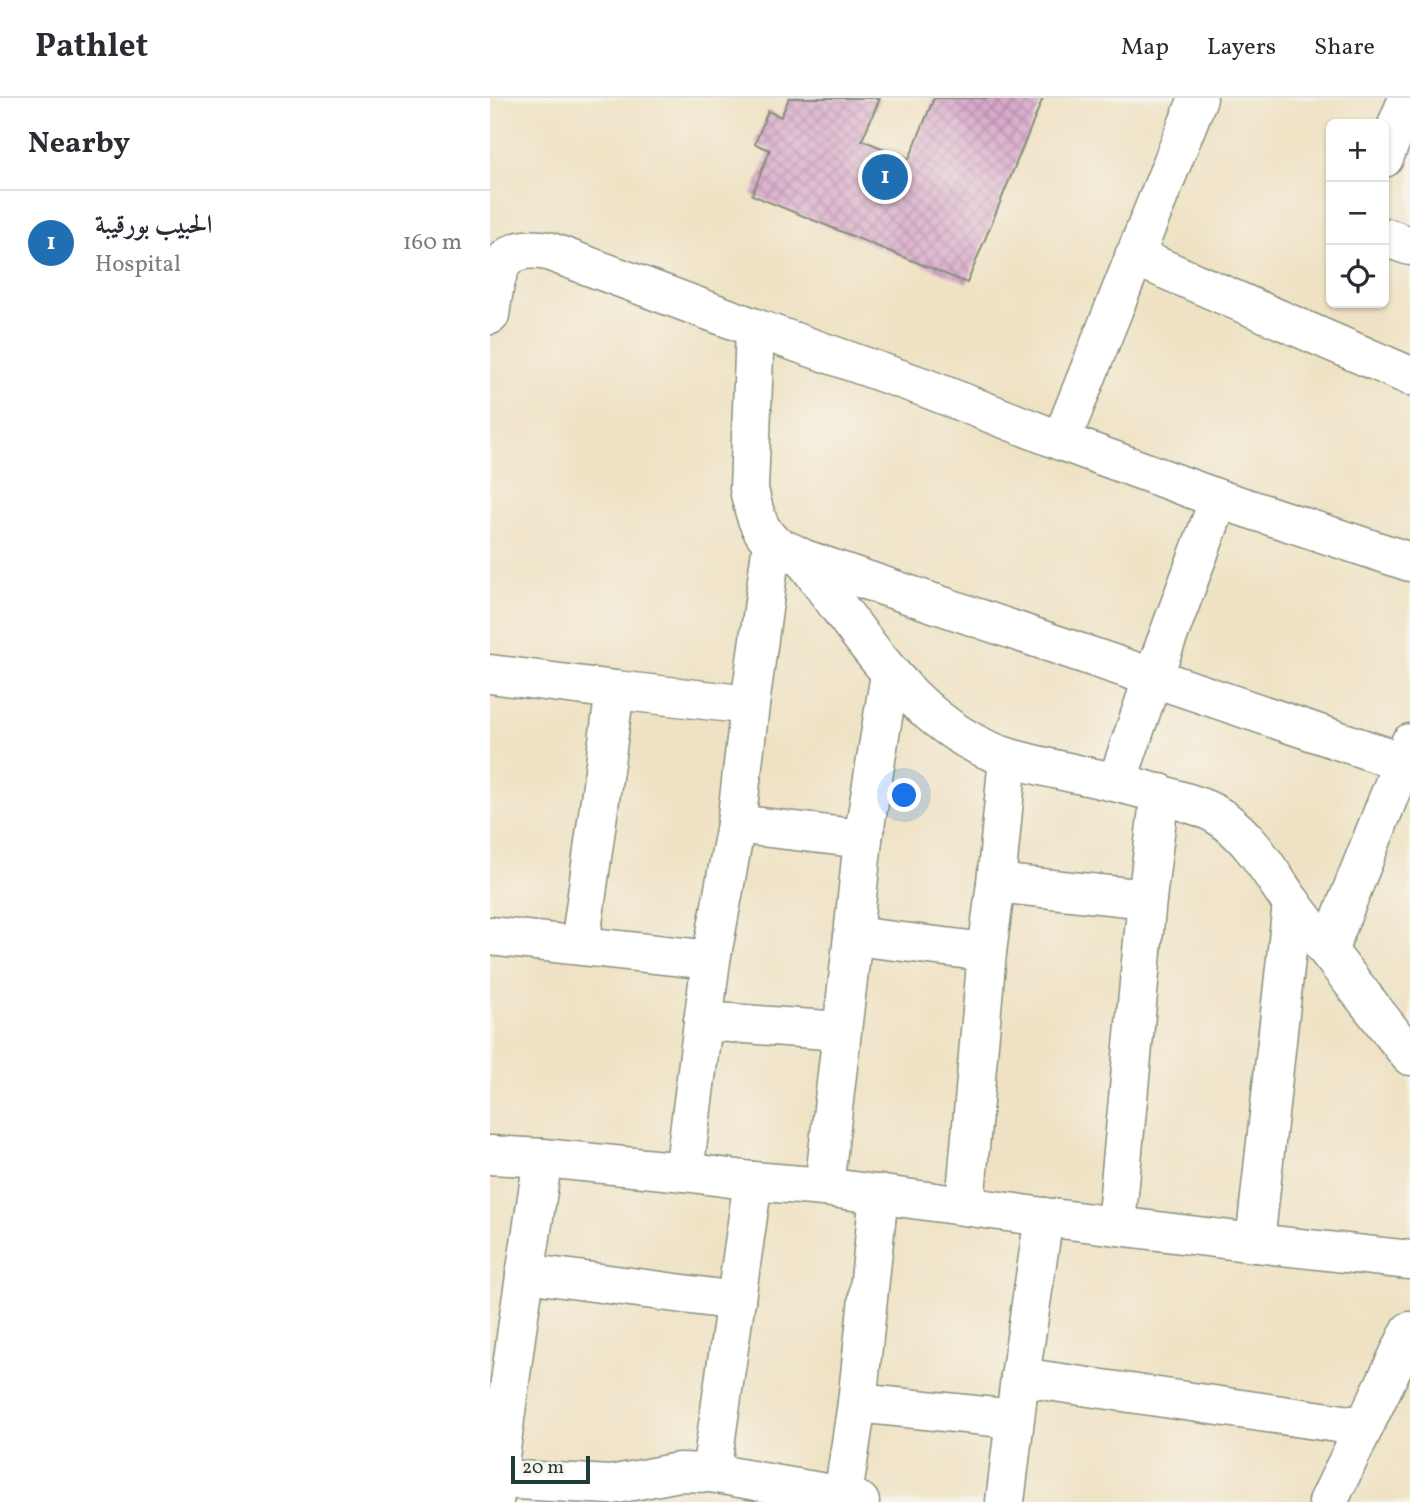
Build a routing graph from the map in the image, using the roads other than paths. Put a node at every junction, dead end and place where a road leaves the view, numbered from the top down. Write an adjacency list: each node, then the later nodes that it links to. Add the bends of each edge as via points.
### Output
1 (1198, 98): 7 (street)
2 (1408, 98): 3 (street)
3 (1389, 146)
4 (1389, 239): 6 (street)
5 (504, 246): 8 (street, via 505,259 496,272); 9 (street, via 548,251)
6 (1410, 246)
7 (1134, 256): 10 (street); 11 (street)
8 (490, 315)
9 (755, 328): 11 (street); 13 (street, via 749,489 761,527)
10 (1410, 376)
11 (1061, 441): 12 (street)
12 (1219, 499): 14 (street); 17 (street)
13 (787, 550): 16 (street); 17 (street); 19 (street)
14 (1410, 562)
15 (490, 674): 18 (street)
16 (890, 674): 21 (street, via 963,738); 25 (street)
17 (1153, 677): 20 (street); 22 (street)
18 (615, 690): 19 (street); 31 (street)
19 (750, 705): 24 (street)
20 (1406, 752): 33 (street)
21 (1009, 758): 22 (street); 26 (street)
22 (1117, 782): 23 (street)
23 (1160, 793): 27 (street); 28 (street, via 1208,810 1238,831)
24 (736, 824): 25 (street); 34 (street)
25 (863, 839): 30 (street)
26 (996, 883): 27 (street); 32 (street)
27 (1147, 899): 46 (street)
28 (1292, 903): 33 (street); 47 (street)
29 (490, 936): 31 (street)
30 (853, 936): 32 (street); 36 (street)
31 (580, 945): 34 (street)
32 (987, 951): 44 (street)
33 (1328, 951): 37 (street)
34 (710, 960): 35 (street)
35 (703, 1021): 36 (street); 40 (street)
36 (841, 1031): 42 (street)
37 (1410, 1056)
38 (490, 1154): 39 (street)
39 (543, 1158): 40 (street); 49 (street)
40 (684, 1172): 41 (street)
41 (753, 1181): 42 (street); 50 (street)
42 (824, 1187): 43 (street)
43 (879, 1194): 44 (street); 54 (street)
44 (965, 1205): 45 (street)
45 (1044, 1217): 46 (street); 53 (street)
46 (1116, 1225): 47 (street)
47 (1255, 1243): 48 (street)
48 (1410, 1260)
49 (525, 1273): 50 (street); 51 (street)
50 (737, 1301): 57 (street)
51 (504, 1320): 58 (street)
52 (1410, 1331): 56 (street)
53 (1020, 1377): 55 (street); 56 (street)
54 (857, 1403): 55 (street); 59 (street)
55 (1014, 1419): 60 (street)
56 (1364, 1427): 61 (street)
57 (734, 1484): 58 (street, via 679,1472 611,1485); 59 (street)
58 (496, 1491)
59 (852, 1499)
60 (1005, 1502)
61 (1328, 1502)

